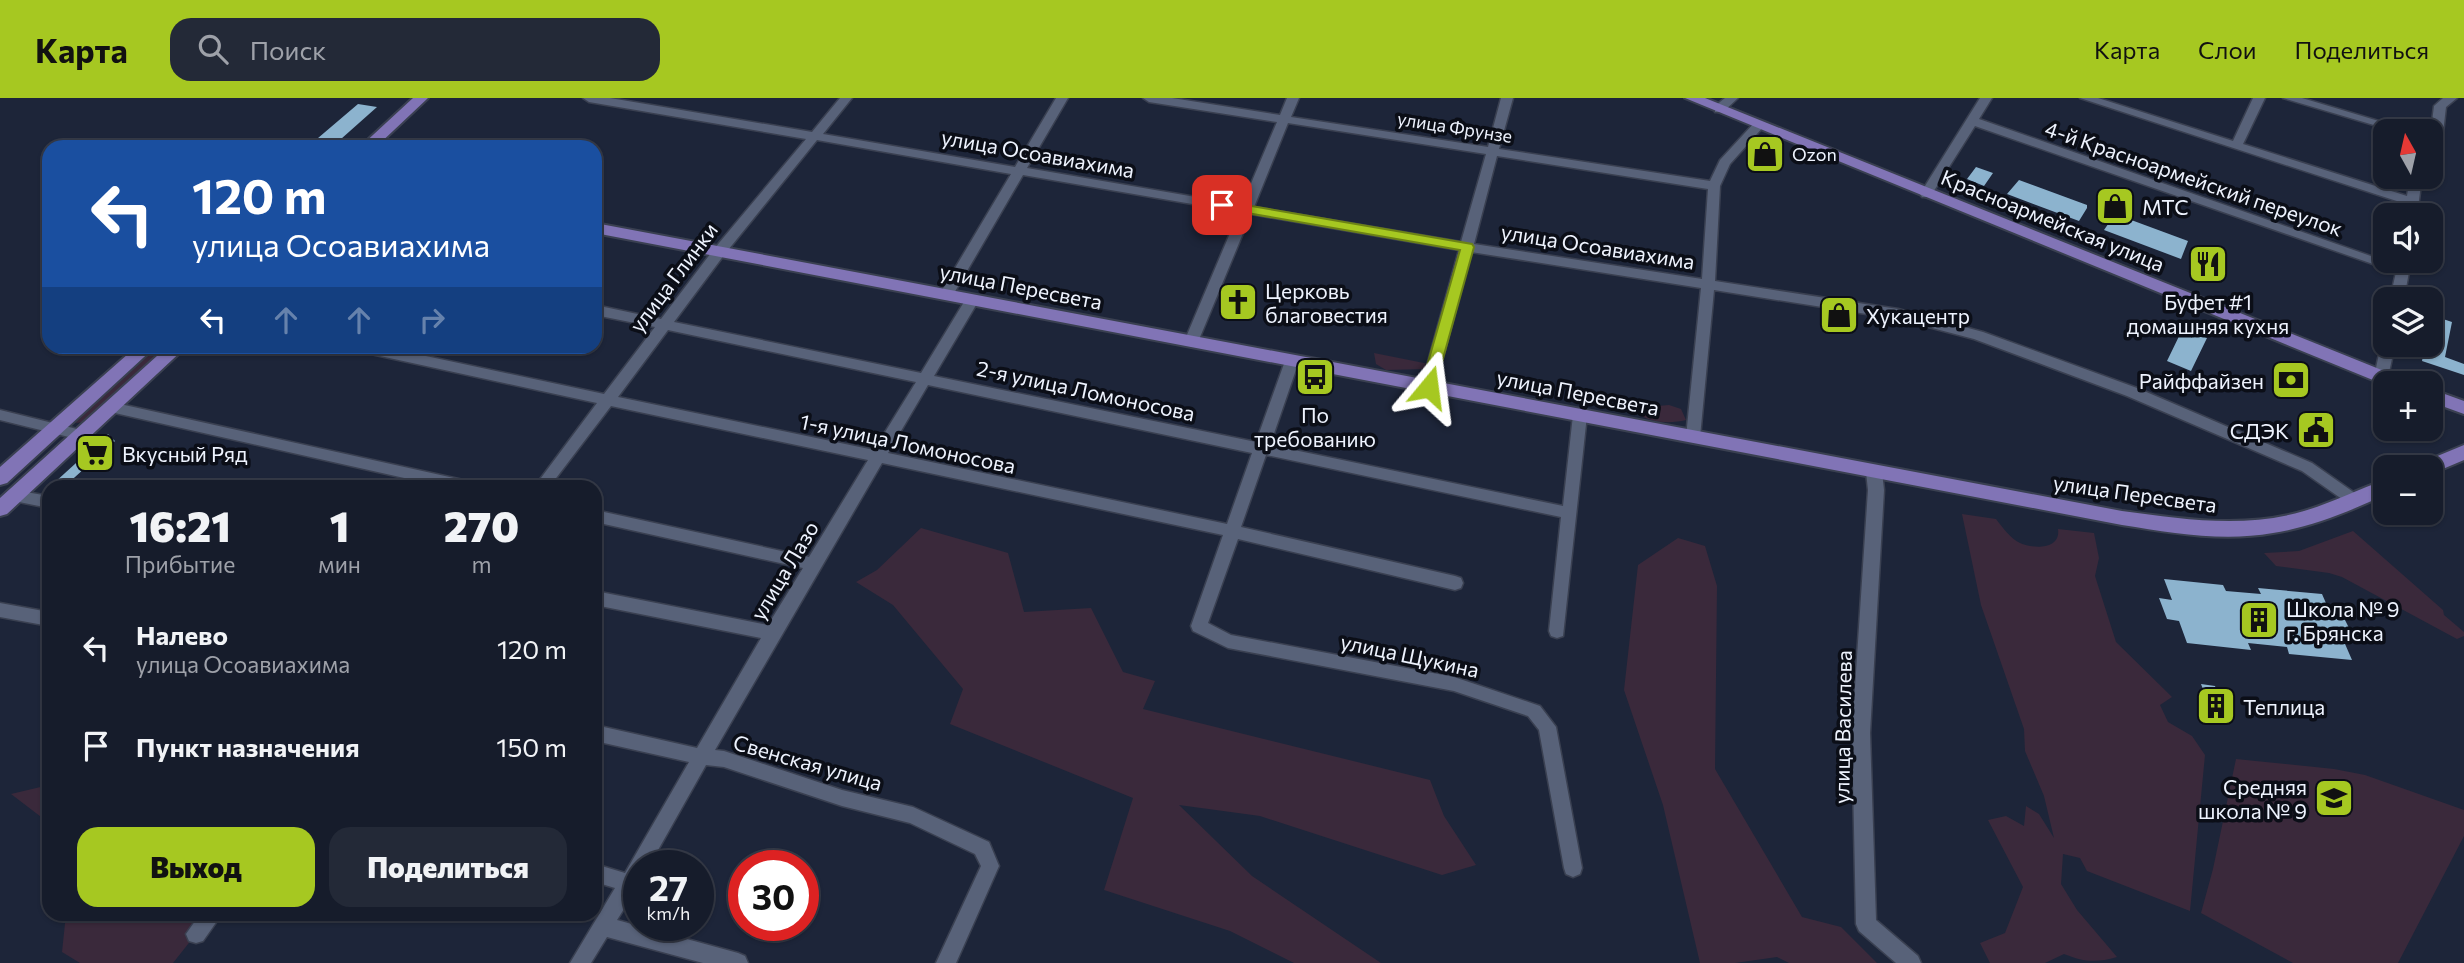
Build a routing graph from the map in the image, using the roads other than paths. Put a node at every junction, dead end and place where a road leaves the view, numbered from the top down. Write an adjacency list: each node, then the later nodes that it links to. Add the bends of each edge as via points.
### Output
1 (421, 98): 22 (main road)
2 (589, 98): 21 (street, улица Осоавиахима)
3 (846, 98): 21 (street, улица Глинки)
4 (1062, 98): 25 (street)
5 (1149, 98): 16 (street, улица Фрунзе)
6 (1293, 98): 16 (street)
7 (1507, 98): 24 (street)
8 (1692, 98): 15 (main road, Красноармейская улица)
9 (1732, 98): 15 (street)
10 (1986, 98): 18 (street)
11 (2086, 98): 23 (street)
12 (2259, 98): 23 (street)
13 (2289, 98): 19 (street)
14 (2451, 98): 17 (street, via 2440,106)
15 (1719, 109): 20 (main road, Красноармейская улица)
16 (1283, 119): 24 (street, улица Фрунзе); 29 (street)
17 (2439, 119)
18 (1972, 121): 27 (street); 33 (street, 4-й Красноармейский переулок)
19 (2373, 122)
20 (1759, 125): 26 (street, via 1724,163); 27 (main road, Красноармейская улица)
21 (816, 136): 25 (street, улица Осоавиахима); 32 (street, улица Глинки)
22 (375, 140)
23 (2236, 146): 28 (street)
24 (1494, 151): 26 (street, улица Фрунзе); 31 (street)
25 (1018, 172): 29 (street, улица Осоавиахима); 35 (street)
26 (1714, 186): 34 (street)
27 (1926, 194): 44 (main road, Красноармейская улица)
28 (2395, 203)
29 (1248, 209): 31 (street, улица Осоавиахима); 39 (street)
30 (602, 229): 32 (main road, улица Пересвета)
31 (1467, 247): 34 (street, улица Осоавиахима); 46 (street)
32 (719, 252): 35 (main road, улица Пересвета); 38 (street, улица Глинки)
33 (2373, 256)
34 (1708, 284): 55 (street); 66 (street, улица Осоавиахима, via 1898,314 1978,335 2132,392 2307,467)
35 (946, 295): 36 (main road, улица Пересвета)
36 (972, 300): 39 (main road, улица Пересвета); 45 (street, улица Лазо)
37 (602, 311): 38 (street, 2-я улица Ломоносова)
38 (667, 323): 45 (street, 2-я улица Ломоносова); 47 (street, улица Глинки)
39 (1191, 342): 43 (main road, улица Пересвета)
40 (139, 354): 53 (main road)
41 (169, 354): 49 (main road)
42 (391, 354): 47 (street, 1-я улица Ломоносова)
43 (1292, 361): 46 (main road, улица Пересвета); 56 (street)
44 (2373, 374)
45 (928, 378): 56 (street, 2-я улица Ломоносова); 58 (street, улица Лазо)
46 (1429, 387): 52 (main road, улица Пересвета)
47 (608, 400): 58 (street, 1-я улица Ломоносова); 63 (street, улица Глинки)
48 (2443, 400): 50 (main road)
49 (111, 407): 54 (main road); 62 (street)
50 (2464, 408)
51 (0, 415): 53 (street)
52 (1580, 415): 55 (main road, улица Пересвета); 69 (street)
53 (55, 428): 54 (street); 61 (main road)
54 (81, 435): 65 (main road)
55 (1693, 437): 60 (main road, улица Пересвета)
56 (1260, 449): 69 (street, 2-я улица Ломоносова); 71 (street)
57 (2464, 452): 59 (main road)
58 (879, 459): 71 (street, 1-я улица Ломоносова); 72 (street, улица Лазо)
59 (2443, 461)
60 (1874, 472): 66 (main road, улица Пересвета, via 2122,519 2220,529 2275,526); 92 (street, улица Василева, via 1861,733 1866,923)
61 (0, 478)
62 (436, 480)
63 (547, 480)
64 (2373, 492): 66 (main road, улица Пересвета)
65 (14, 496): 67 (street); 68 (main road)
66 (2354, 500)
67 (42, 501)
68 (0, 509)
69 (1569, 513): 77 (street)
70 (602, 518): 72 (street)
71 (1231, 531): 73 (street, 1-я улица Ломоносова); 82 (street, улица Щукина, via 1199,626 1228,641 1454,684 1534,711 1548,727)
72 (814, 564): 78 (street, улица Лазо)
73 (1455, 583)
74 (602, 599): 78 (street)
75 (0, 610): 76 (street)
76 (42, 618)
77 (1557, 631)
78 (772, 634): 80 (street, улица Лазо)
79 (602, 735): 80 (street, Свенская улица)
80 (702, 757): 81 (street, улица Лазо); 91 (street, Свенская улица, via 913,815 982,848 990,866)
81 (649, 850)
82 (1573, 868)
83 (623, 872): 84 (street)
84 (602, 873)
85 (623, 893): 87 (street, улица Лазо)
86 (206, 921): 88 (street)
87 (603, 926): 89 (street, улица Лазо); 90 (street)
88 (196, 934)
89 (580, 963)
90 (738, 963)
91 (946, 963)
92 (1911, 963)

